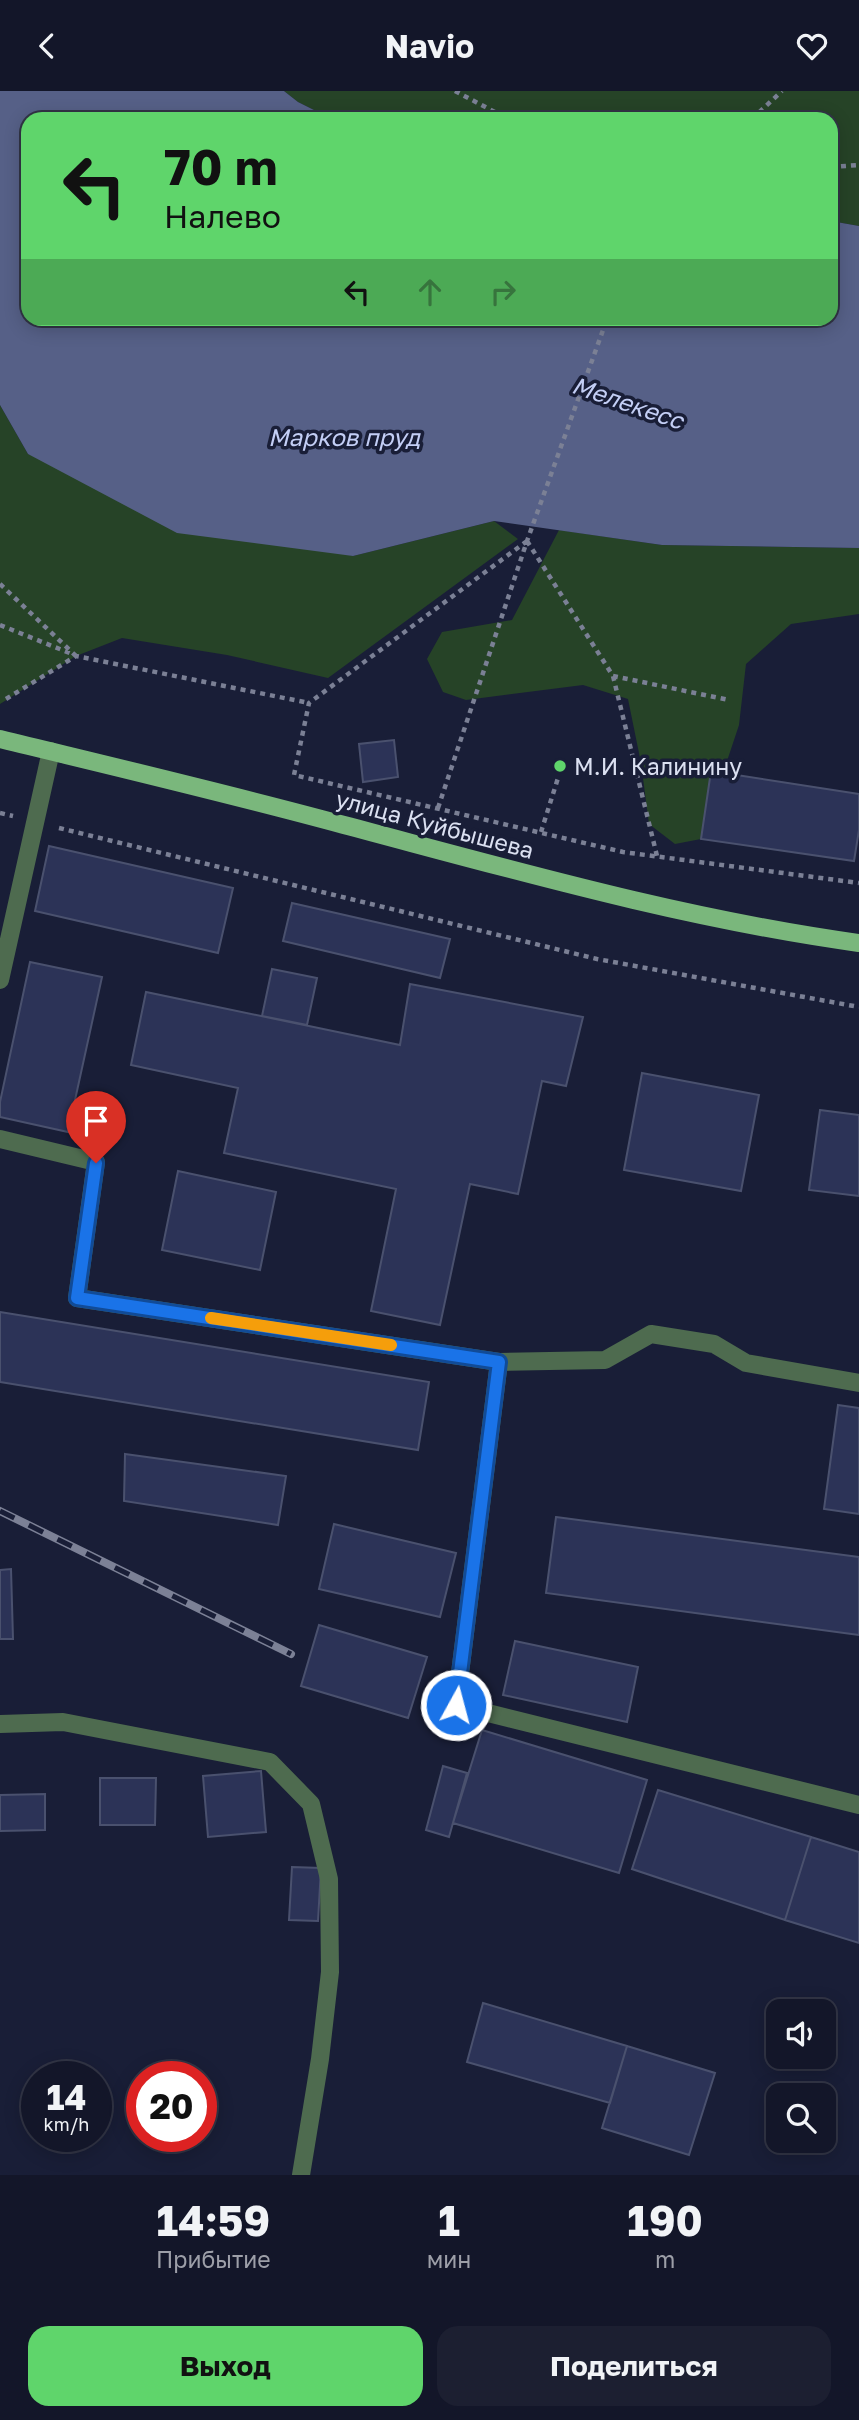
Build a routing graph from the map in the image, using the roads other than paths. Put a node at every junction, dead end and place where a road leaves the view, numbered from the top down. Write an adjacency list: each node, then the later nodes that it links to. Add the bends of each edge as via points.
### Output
1 (0, 739): 2 (main road, улица Куйбышева)
2 (51, 751): 3 (main road, улица Куйбышева, via 580,888); 4 (street)
3 (859, 943)
4 (0, 980)
5 (0, 1139): 6 (street, via 96,1163 77,1298)
6 (499, 1362): 7 (street, via 605,1360 651,1334 714,1344 746,1363); 9 (street, via 456,1705)
7 (859, 1383)
8 (0, 1724): 10 (street, via 64,1722 270,1762 311,1804 330,1879 330,1972)
9 (859, 1805)
10 (301, 2175)

